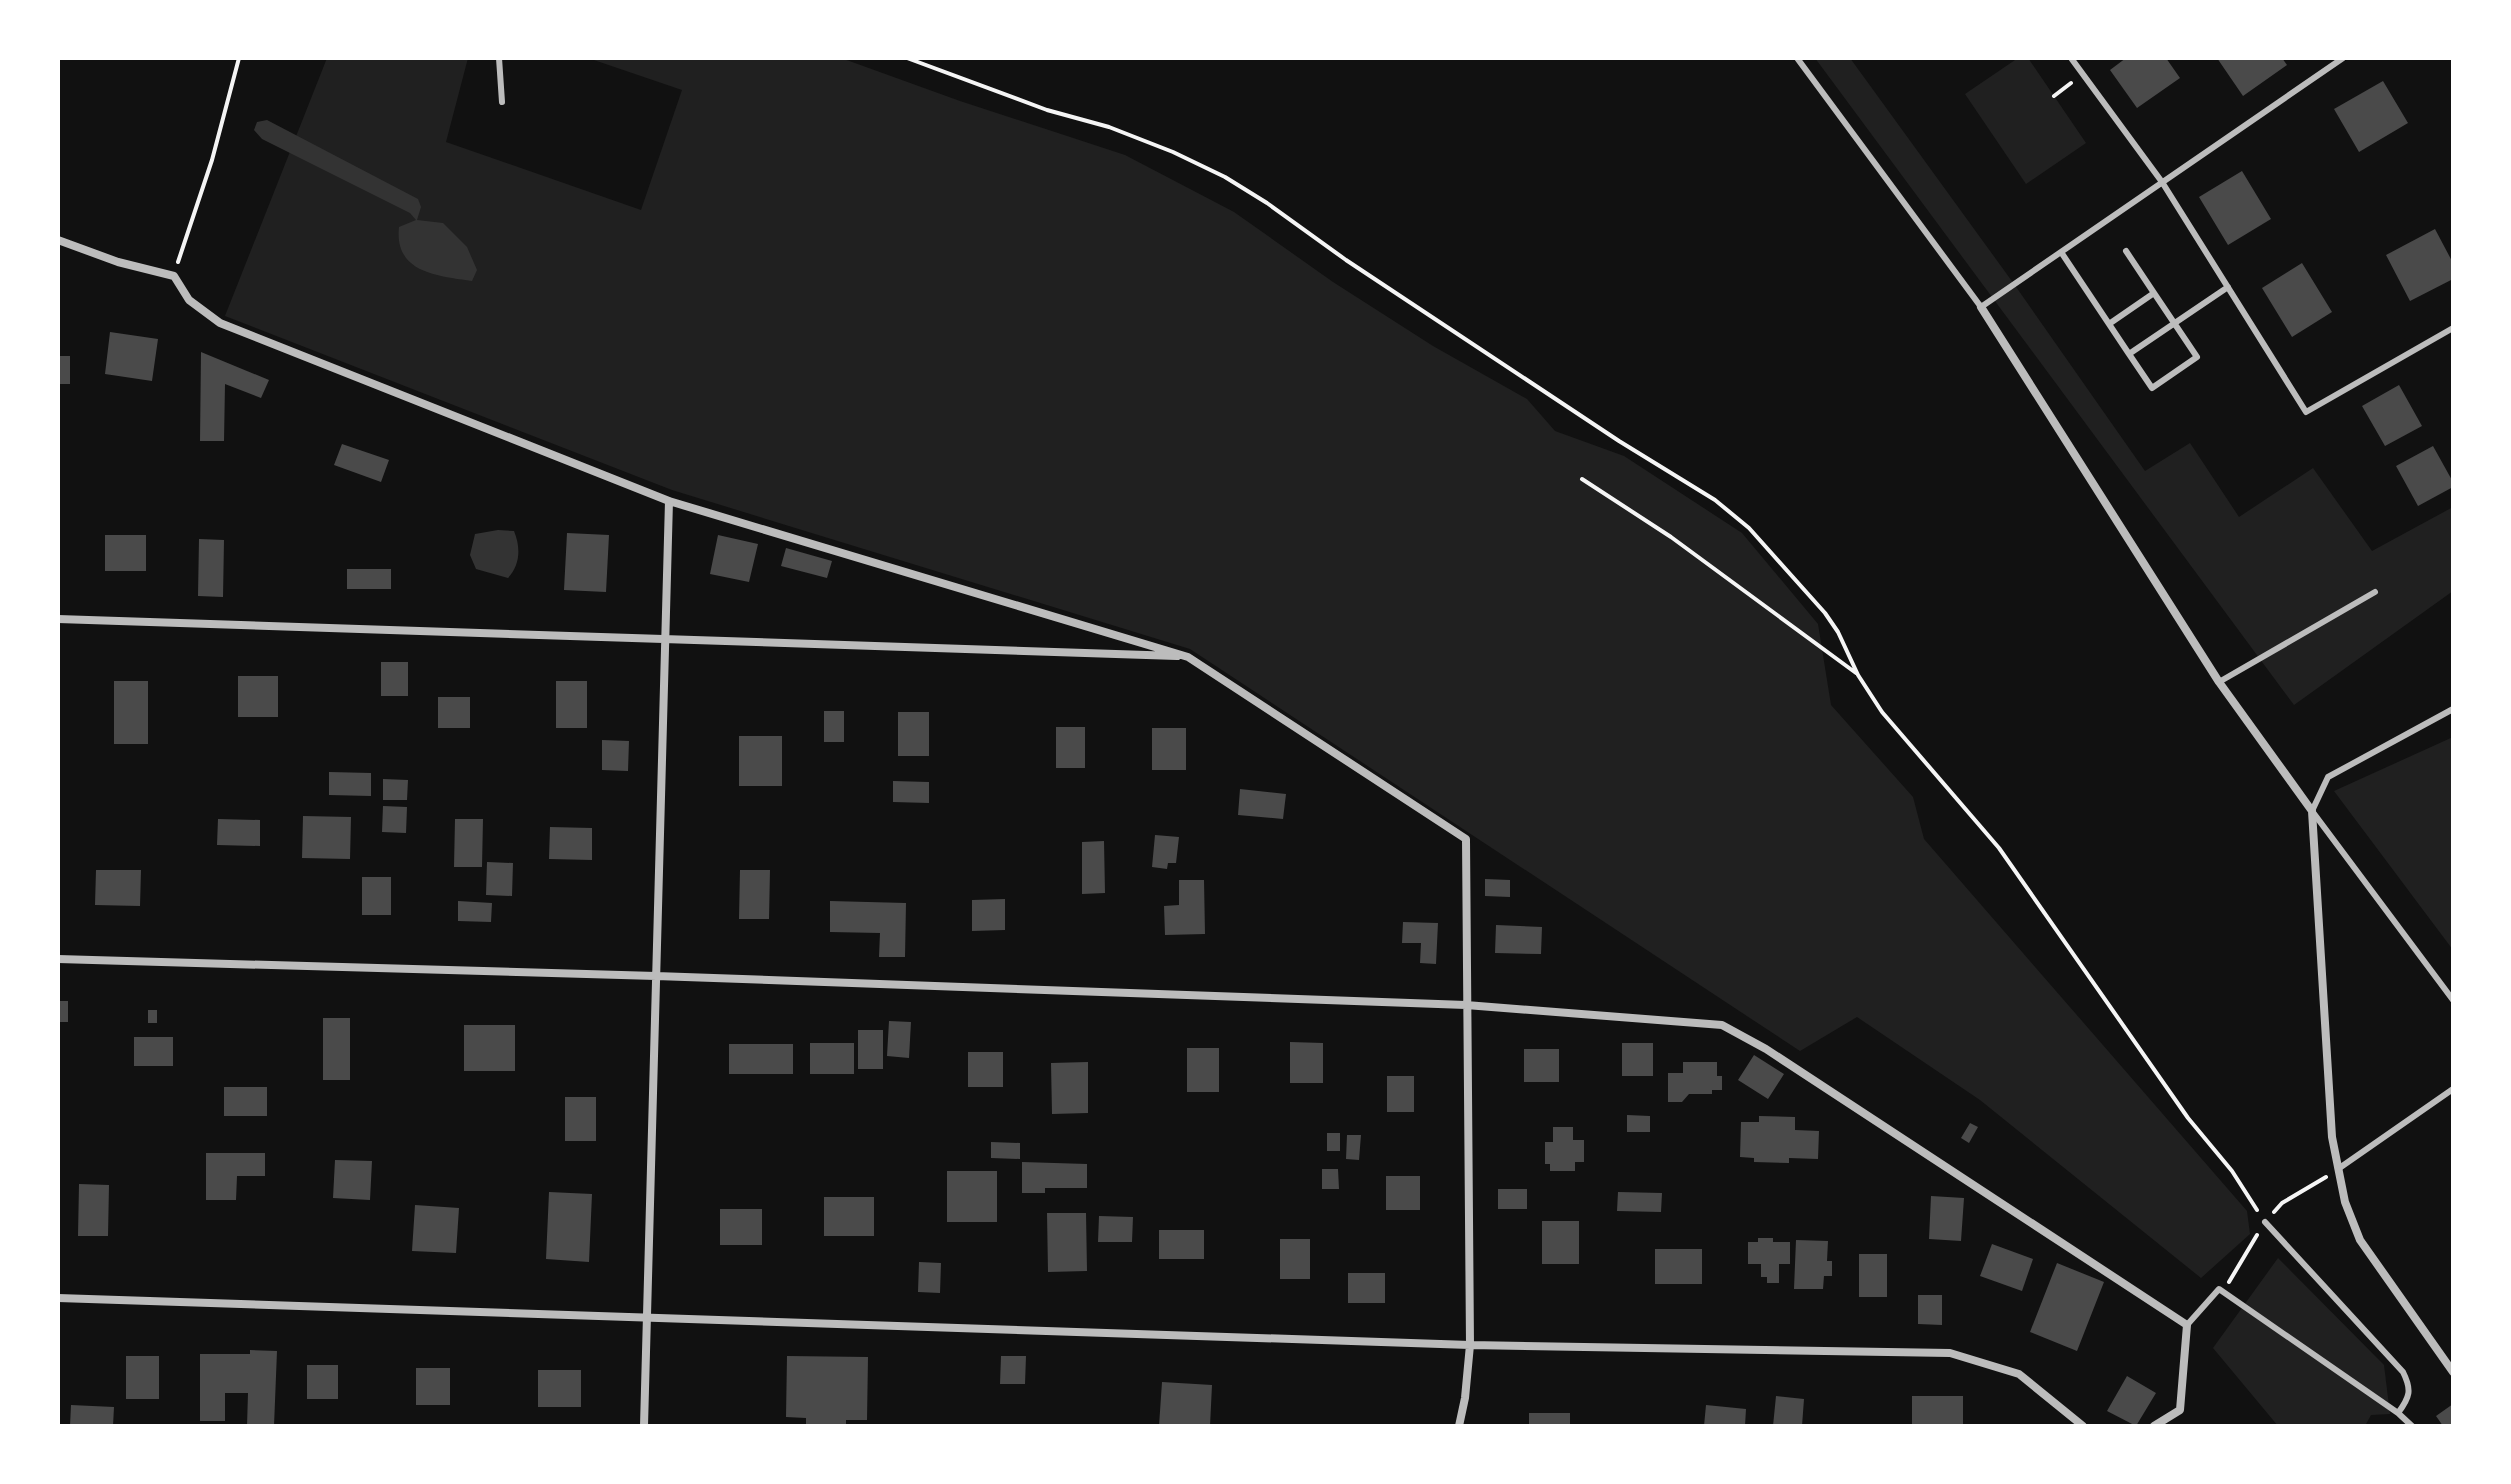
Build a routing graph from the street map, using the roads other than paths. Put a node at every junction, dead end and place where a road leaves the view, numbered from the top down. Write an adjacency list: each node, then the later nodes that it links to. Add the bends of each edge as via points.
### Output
1 (499, 58): 5 (lane)
2 (1797, 58): 12 (lane)
3 (2071, 58): 6 (lane)
4 (2343, 58): 6 (lane)
5 (502, 102)
6 (2162, 182): 9 (lane); 10 (lane)
7 (58, 240): 17 (street, via 174,276 189,300 220,323)
8 (2126, 251): 11 (lane)
9 (2061, 252): 12 (lane); 14 (lane)
10 (2228, 287): 13 (lane); 15 (lane, via 2306,412)
11 (2154, 293): 13 (lane); 14 (lane)
12 (1981, 307): 22 (street)
13 (2175, 323): 16 (lane); 16 (lane, via 2197,357 2175,373 2152,388)
14 (2109, 324): 16 (lane)
15 (2453, 328)
16 (2129, 354)
17 (669, 501): 20 (street); 21 (street)
18 (2375, 592): 22 (lane)
19 (58, 619): 20 (street)
20 (665, 639): 21 (street); 26 (street)
21 (1188, 657): 28 (street, via 1466,839)
22 (2219, 682): 24 (street)
23 (2453, 709): 24 (lane, via 2328,777)
24 (2312, 811): 27 (lane); 30 (street)
25 (58, 959): 26 (street)
26 (656, 976): 28 (street); 33 (street)
27 (2453, 1000)
28 (1466, 1005): 34 (street, via 1722,1025); 35 (street)
29 (2453, 1089): 30 (lane)
30 (2338, 1169): 36 (street, via 2360,1240)
31 (2265, 1222): 37 (lane, via 2403,1372 2411,1388)
32 (58, 1298): 33 (street)
33 (647, 1317): 35 (street); 38 (street)
34 (2187, 1325): 37 (lane, via 2219,1289); 41 (street, via 2180,1410)
35 (1470, 1345): 39 (street); 40 (street, via 1950,1353 2019,1374)
36 (2453, 1372)
37 (2398, 1413): 42 (lane)
38 (644, 1426)
39 (1459, 1426)
40 (2083, 1426)
41 (2154, 1426)
42 (2412, 1426)

